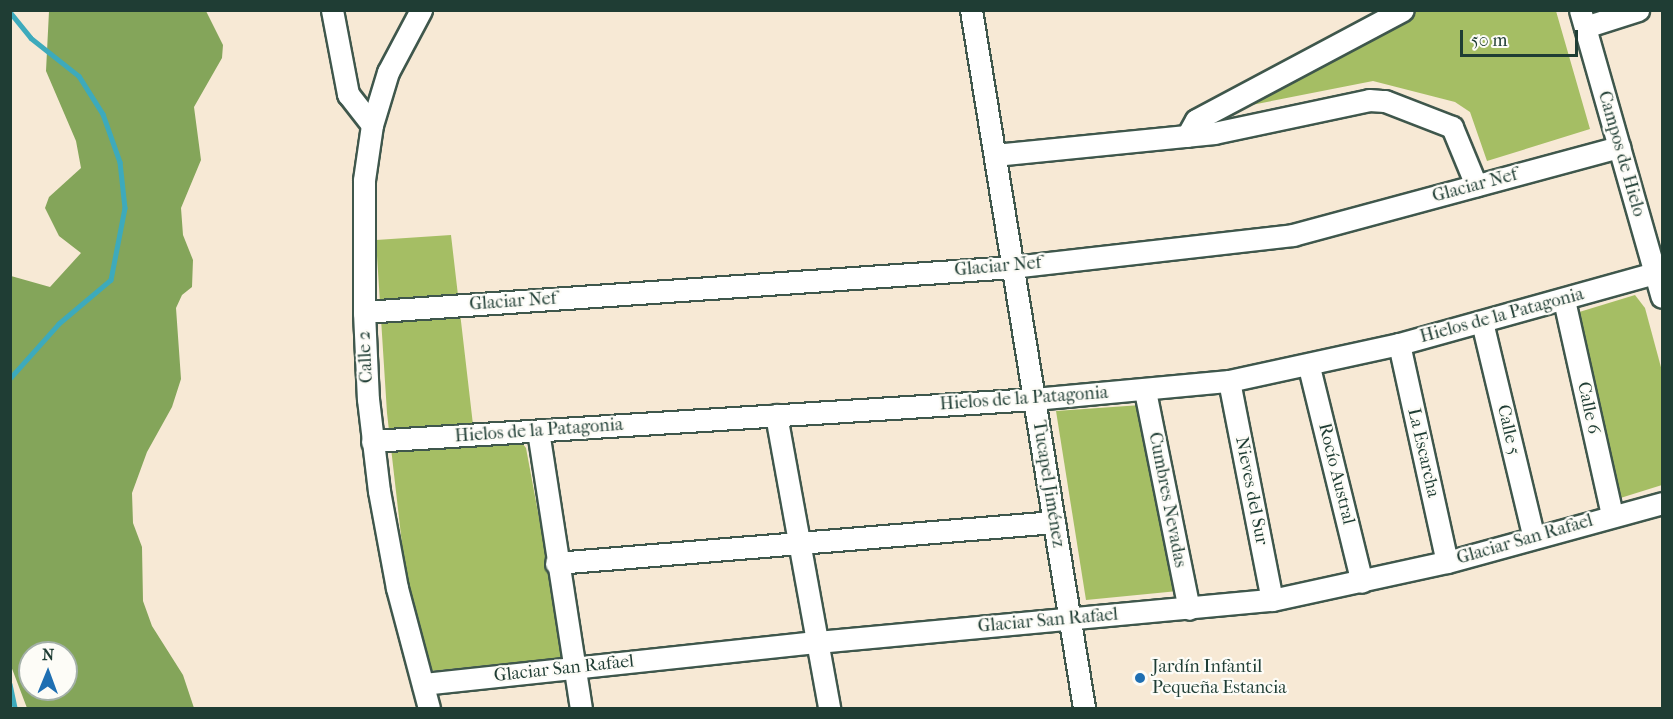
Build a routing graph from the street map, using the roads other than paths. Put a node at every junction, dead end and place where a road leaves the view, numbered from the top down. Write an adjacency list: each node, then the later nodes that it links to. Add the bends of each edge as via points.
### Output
1 (332, 10): 7 (street, via 348,94)
2 (421, 10): 7 (street, Calle 2, via 388,72)
3 (971, 10): 10 (street, Tucapel Jiménez)
4 (1403, 10): 8 (street, via 1196,120)
5 (1638, 10): 6 (street)
6 (1583, 19): 9 (street, Campos de Hielo)
7 (372, 125): 16 (street, Calle 2, via 364,180)
8 (1187, 136): 10 (street); 11 (street, via 1274,123 1369,100 1385,101 1452,127)
9 (1619, 147): 11 (street, Glaciar Nef); 13 (street, Campos de Hielo)
10 (994, 155): 12 (street, Tucapel Jiménez)
11 (1476, 186): 12 (street, Glaciar Nef, via 1293,235)
12 (1013, 267): 16 (street, Glaciar Nef); 22 (street, Tucapel Jiménez)
13 (1659, 272): 14 (street, Campos de Hielo); 15 (street, Hielos de la Patagonia)
14 (1662, 297)
15 (1564, 300): 17 (street, Hielos de la Patagonia); 27 (street, Calle 6)
16 (364, 312): 25 (street, Calle 2)
17 (1482, 322): 18 (street, Hielos de la Patagonia); 29 (street, Calle 5)
18 (1399, 344): 19 (street, Hielos de la Patagonia); 31 (street, La Escarcha)
19 (1309, 367): 20 (street, Hielos de la Patagonia); 33 (street, Rocío Austral)
20 (1229, 381): 21 (street, Hielos de la Patagonia); 34 (street, Nieves del Sur)
21 (1145, 392): 22 (street, Hielos de la Patagonia); 35 (street, Cumbres Nevadas)
22 (1034, 399): 23 (street, Hielos de la Patagonia); 28 (street, Tucapel Jiménez)
23 (776, 415): 24 (street, Hielos de la Patagonia); 30 (street)
24 (538, 431): 25 (street, Hielos de la Patagonia); 32 (street)
25 (372, 441): 39 (street, Calle 2, via 393,569)
26 (1662, 503): 27 (street, Glaciar San Rafael)
27 (1612, 515): 29 (street, Glaciar San Rafael)
28 (1054, 522): 30 (street); 36 (street, Tucapel Jiménez)
29 (1534, 538): 31 (street, Glaciar San Rafael)
30 (799, 542): 32 (street); 37 (street)
31 (1447, 562): 33 (street, Glaciar San Rafael)
32 (556, 563): 38 (street)
33 (1362, 582): 34 (street, Glaciar San Rafael)
34 (1272, 600): 35 (street, Glaciar San Rafael)
35 (1189, 609): 36 (street, Glaciar San Rafael)
36 (1071, 618): 37 (street, Glaciar San Rafael); 43 (street, Tucapel Jiménez)
37 (817, 642): 38 (street, Glaciar San Rafael); 42 (street)
38 (573, 667): 39 (street, Glaciar San Rafael); 41 (street)
39 (423, 684): 40 (street, Calle 2)
40 (429, 708)
41 (581, 708)
42 (829, 708)
43 (1084, 708)

